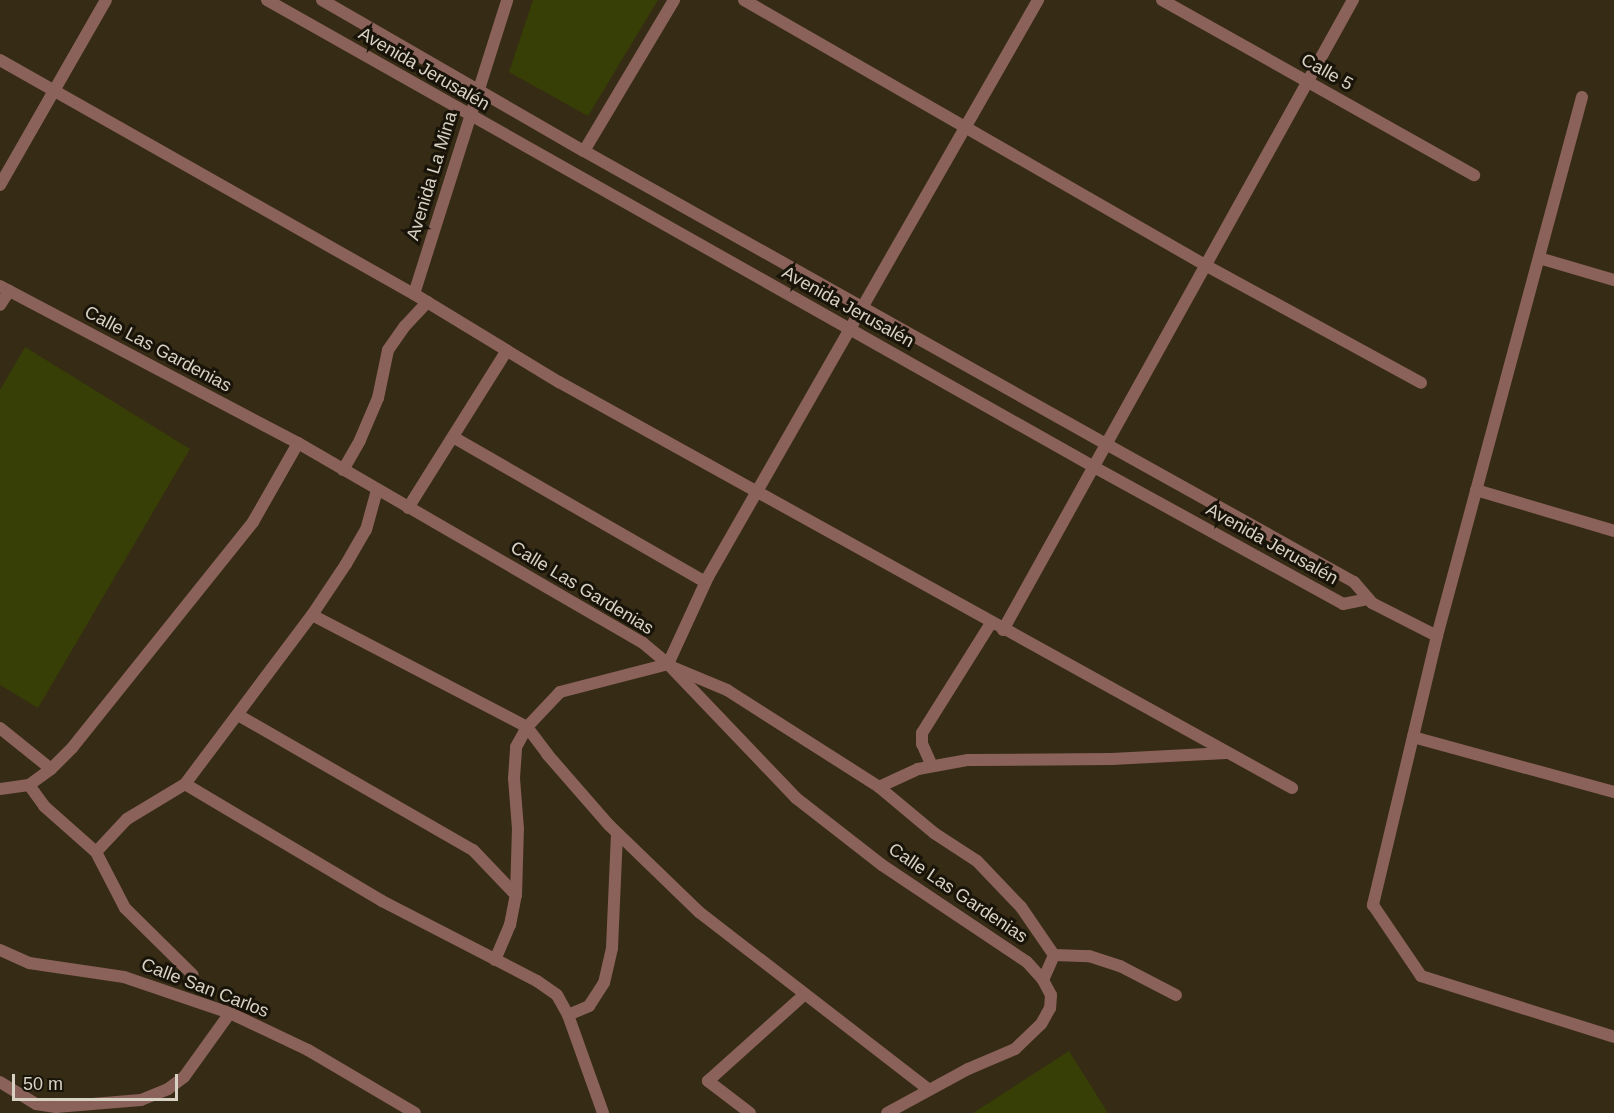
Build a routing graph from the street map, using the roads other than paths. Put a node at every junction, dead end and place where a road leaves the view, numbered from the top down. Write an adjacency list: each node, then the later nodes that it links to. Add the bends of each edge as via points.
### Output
1 (106, 0): 12 (street)
2 (267, 0): 15 (street, Avenida Jerusalén)
3 (322, 0): 13 (street, Avenida Jerusalén)
4 (507, 0): 13 (street, Avenida La Mina)
5 (674, 0): 17 (street)
6 (744, 0): 16 (street)
7 (1038, 0): 16 (street)
8 (1162, 0): 11 (street, Calle 5)
9 (1353, 0): 11 (street)
10 (0, 60): 12 (street)
11 (1307, 82): 18 (street, Calle 5); 21 (street)
12 (54, 90): 19 (street); 24 (street)
13 (477, 90): 15 (street, Avenida La Mina); 17 (street, Avenida Jerusalén)
14 (1582, 97): 20 (street)
15 (469, 115): 24 (street, Avenida La Mina); 28 (street, Avenida Jerusalén)
16 (965, 128): 21 (street); 27 (street)
17 (584, 151): 27 (street, Avenida Jerusalén)
18 (1474, 175)
19 (0, 185)
20 (1539, 258): 22 (street); 37 (street)
21 (1205, 264): 30 (street); 33 (street)
22 (1614, 280)
23 (4, 289): 26 (street); 32 (street, Calle Las Gardenias)
24 (414, 294): 25 (street)
25 (427, 302): 29 (street); 35 (street, via 388,350 378,398)
26 (0, 305)
27 (864, 309): 28 (street); 33 (street, Avenida Jerusalén)
28 (851, 330): 34 (street, Avenida Jerusalén); 38 (street)
29 (507, 350): 31 (street); 38 (street)
30 (1421, 383)
31 (453, 437): 39 (street); 41 (street)
32 (298, 444): 35 (street, Calle Las Gardenias); 54 (street, via 253,522)
33 (1106, 444): 34 (street); 42 (street, Avenida Jerusalén, via 1354,582)
34 (1094, 467): 42 (street, Avenida Jerusalén, via 1343,604); 45 (street)
35 (343, 470): 36 (street, Calle Las Gardenias)
36 (377, 490): 39 (street, Calle Las Gardenias); 43 (street, via 366,530)
37 (1476, 490): 40 (street); 46 (street)
38 (759, 491): 41 (street); 44 (street)
39 (408, 508): 47 (street, Calle Las Gardenias, via 613,624)
40 (1614, 531)
41 (705, 582): 47 (street)
42 (1368, 599): 46 (street)
43 (312, 615): 48 (street); 49 (street)
44 (991, 623): 45 (street); 53 (street, via 922,733 922,744)
45 (1003, 630): 52 (street)
46 (1437, 636): 51 (street)
47 (668, 664): 49 (street, via 560,692); 57 (street, via 727,690); 68 (street, Calle Las Gardenias, via 796,798 882,865 1027,962)
48 (238, 715): 55 (street); 63 (street, via 473,850)
49 (527, 727): 61 (street); 63 (street, via 516,747)
50 (0, 728): 54 (street)
51 (1413, 737): 60 (street); 73 (street, via 1373,905 1421,976)
52 (1227, 753): 53 (street, via 968,760); 58 (street)
53 (932, 766): 57 (street)
54 (51, 769): 56 (street)
55 (185, 784): 62 (street, via 127,819); 66 (street, via 382,901)
56 (29, 785): 59 (street); 62 (street, via 44,806)
57 (879, 787): 65 (street, via 977,861 1022,907)
58 (1292, 788)
59 (0, 789)
60 (1614, 792)
61 (617, 834): 69 (street, via 699,912); 72 (street, via 612,948 603,983 589,1006)
62 (96, 852): 67 (street, via 125,908)
63 (516, 895): 66 (street, via 510,925)
64 (0, 950): 71 (street, Calle San Carlos, via 29,963 124,977)
65 (1054, 955): 68 (street); 70 (street, via 1089,956 1120,966)
66 (495, 960): 72 (street, via 557,995)
67 (193, 975)
68 (1043, 980): 75 (street, via 1051,995 1050,1008 1041,1024 1015,1049)
69 (804, 995): 75 (street); 78 (street, via 708,1081)
70 (1176, 995)
71 (230, 1012): 74 (street, via 184,1077 141,1101 56,1107 36,1104); 76 (street, Calle San Carlos, via 308,1050)
72 (568, 1015): 77 (street)
73 (1614, 1037)
74 (0, 1082)
75 (928, 1089): 79 (street)
76 (415, 1113)
77 (603, 1113)
78 (750, 1113)
79 (887, 1113)

